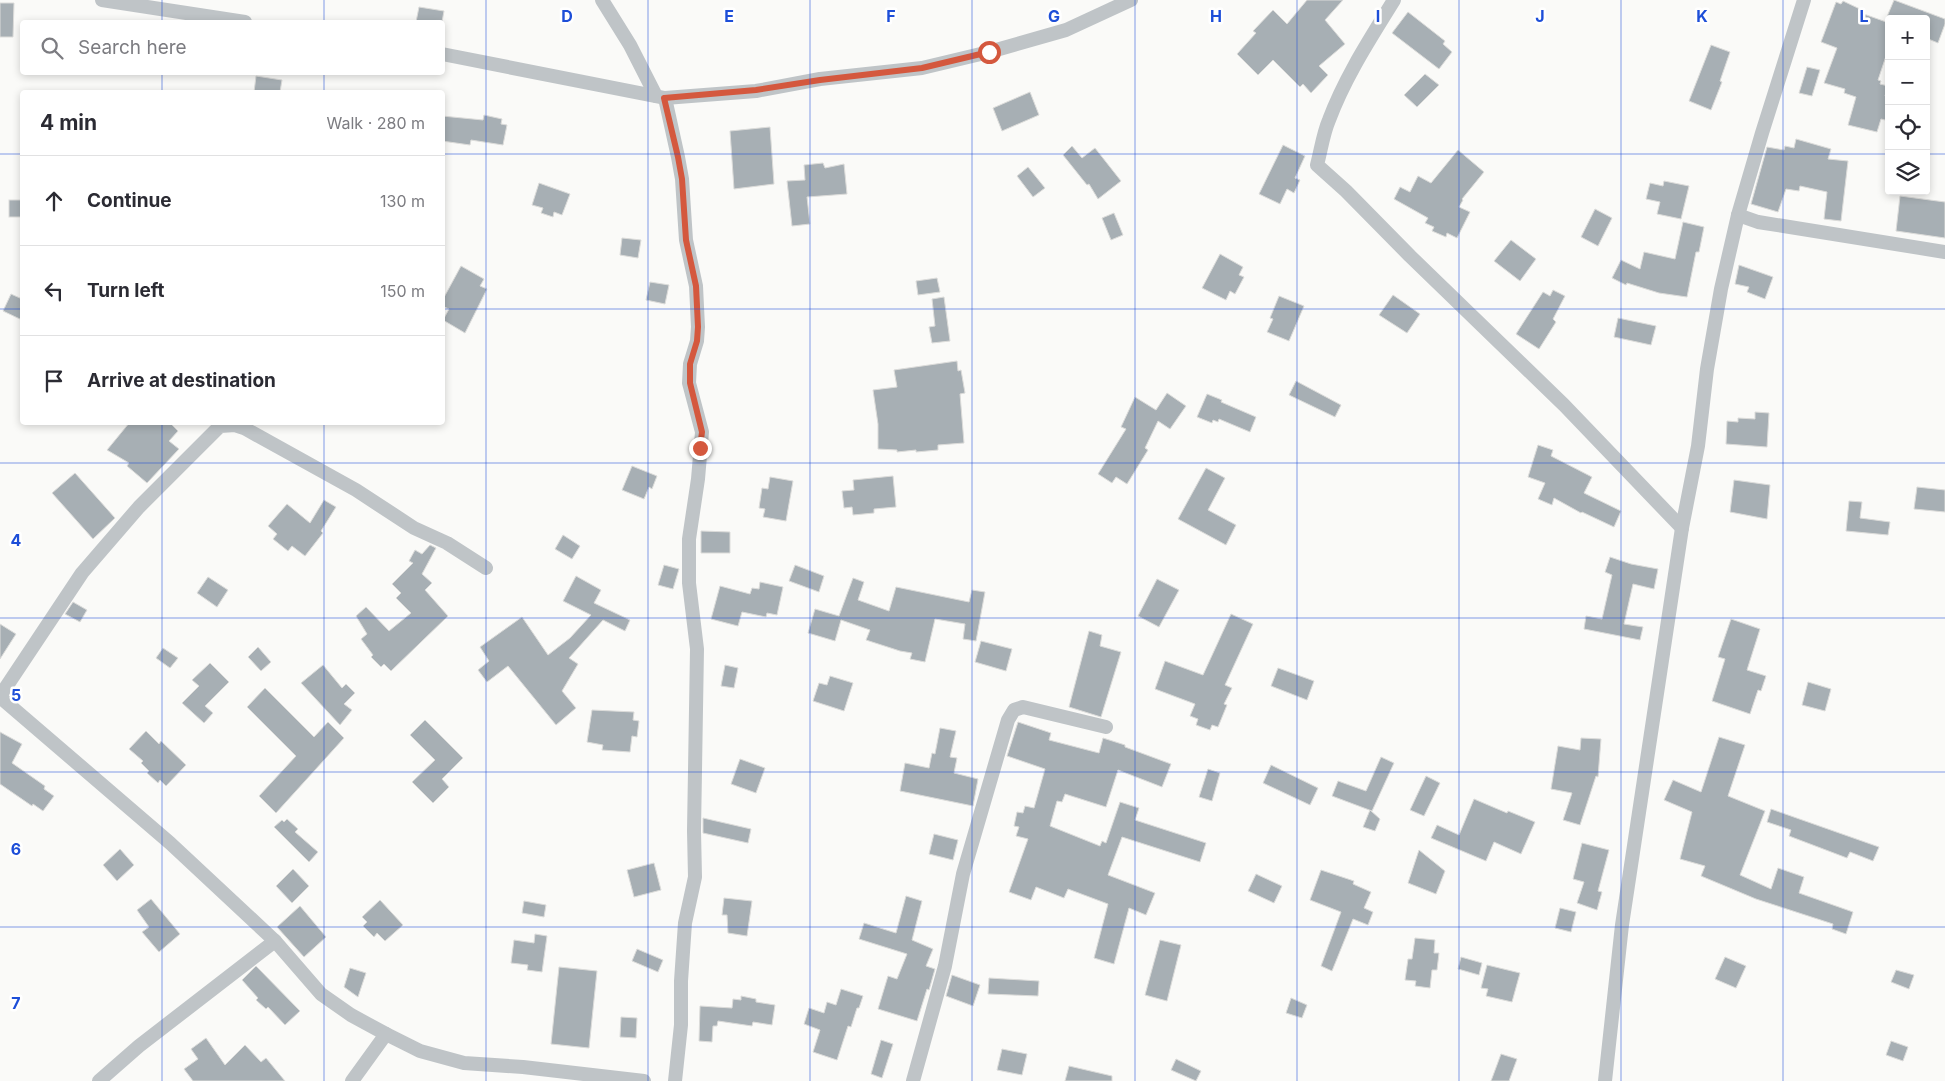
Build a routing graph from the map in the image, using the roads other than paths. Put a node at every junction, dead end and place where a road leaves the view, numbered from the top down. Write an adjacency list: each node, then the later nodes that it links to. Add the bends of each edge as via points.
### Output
1 (102, 0): 6 (street)
2 (602, 0): 8 (street)
3 (1131, 0): 8 (street, via 1066,30 922,68 756,90)
4 (1394, 0): 11 (street, via 1341,89 1328,121 1317,165 1564,405)
5 (1804, 0): 9 (street)
6 (232, 20)
7 (445, 55): 8 (street)
8 (660, 97): 20 (street, via 678,157 686,240 696,286 698,327 690,364 690,383 702,432 689,539 689,583 697,648 695,876 685,924)
9 (1738, 215): 10 (street, via 1758,222); 11 (street, via 1719,298 1698,446)
10 (1945, 252)
11 (1682, 528): 22 (street, via 1622,925)
12 (486, 568): 13 (street, via 244,428 220,426 139,507 82,573)
13 (0, 697): 15 (street, via 170,844)
14 (1106, 727): 21 (street, via 1023,707 1014,710 1008,720 963,874 945,966)
15 (275, 941): 16 (street, via 321,994); 17 (street)
16 (386, 1034): 18 (street); 19 (street, via 420,1051 464,1063)
17 (98, 1081)
18 (352, 1081)
19 (644, 1081)
20 (675, 1081)
21 (913, 1081)
22 (1605, 1081)

